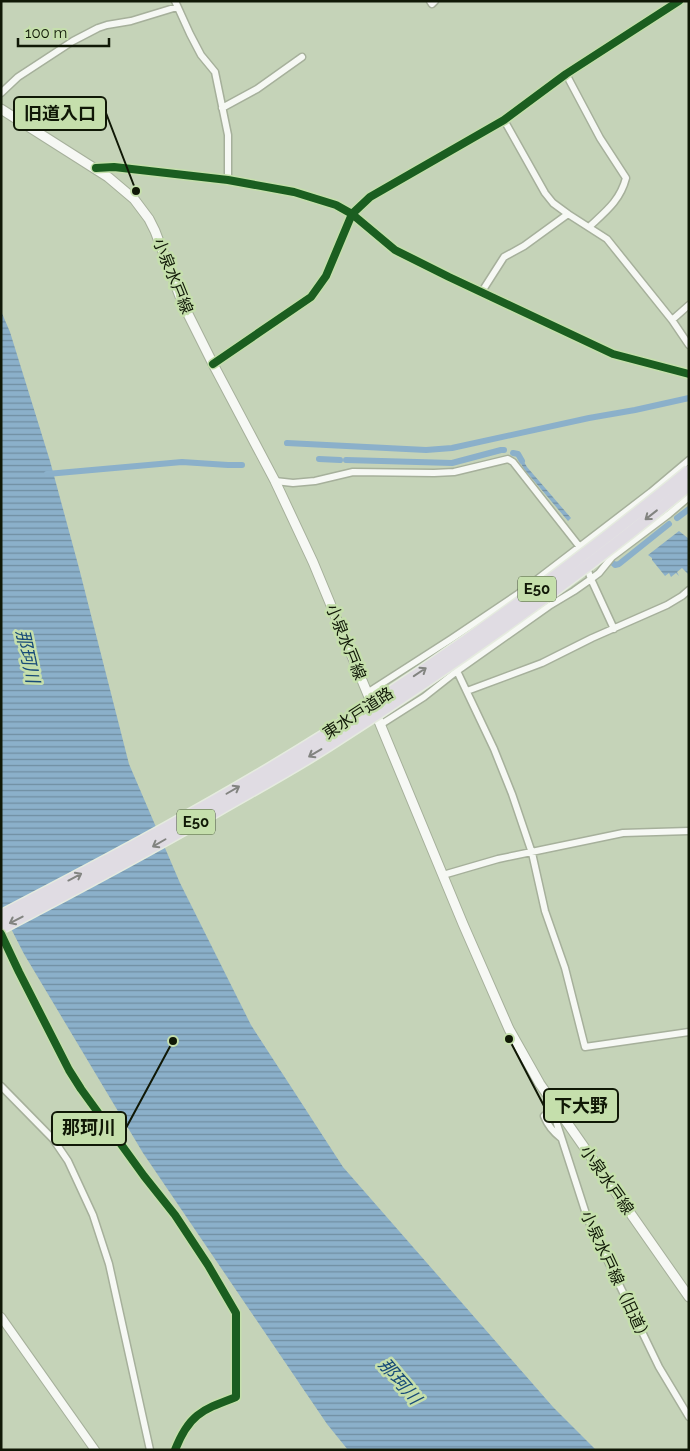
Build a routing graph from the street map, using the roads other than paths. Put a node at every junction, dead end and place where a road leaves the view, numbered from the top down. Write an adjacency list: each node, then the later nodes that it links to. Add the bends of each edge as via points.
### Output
1 (430, 1): 2 (street, via 432,4)
2 (435, 1)
3 (679, 1): 6 (street)
4 (176, 4): 7 (street, via 130,21 98,28 18,77); 9 (street, via 201,55 215,72)
5 (302, 57): 9 (street, via 257,89)
6 (566, 74): 10 (street); 15 (street, via 600,138 626,178 617,199)
7 (1, 92)
8 (1, 108): 11 (main road, 小泉水戸線)
9 (222, 108): 12 (street, via 228,135)
10 (504, 120): 13 (street, via 370,197); 14 (street, via 546,193)
11 (96, 168): 12 (street, via 114,167); 20 (main road, 小泉水戸線, via 122,187 149,219 182,302)
12 (228, 180): 13 (street, via 294,192 336,205)
13 (352, 214): 16 (street, via 394,250); 20 (street, via 326,276 311,297)
14 (568, 214): 15 (street); 16 (street, via 504,257)
15 (589, 227): 18 (street, via 606,239)
16 (481, 293): 21 (street, via 613,354)
17 (689, 305): 18 (street)
18 (672, 320): 19 (street)
19 (689, 346)
20 (213, 364): 24 (main road, 小泉水戸線)
21 (689, 374)
22 (689, 460): 27 (street)
23 (689, 471): 39 (highway, 東水戸道路 / E50, one-way to 23, bridge, via 184,818 364,710 515,606)
24 (275, 481): 27 (street, via 315,481 353,472 454,472 508,459); 34 (main road, 小泉水戸線)
25 (689, 485): 40 (highway, 東水戸道路 / E50, one-way to 40, bridge, via 521,615 330,744 150,849)
26 (689, 497): 28 (street, via 612,557)
27 (579, 546): 28 (street); 31 (street, via 518,594)
28 (592, 579): 30 (street); 32 (street)
29 (689, 590): 30 (street, via 667,605)
30 (614, 629): 33 (street, via 542,663)
31 (448, 641): 32 (street); 34 (street)
32 (457, 670): 33 (street); 35 (street, via 424,697)
33 (467, 691): 37 (street, via 494,748)
34 (367, 693): 35 (main road, 小泉水戸線)
35 (380, 725): 38 (main road, 小泉水戸線)
36 (689, 832): 37 (street, via 623,833)
37 (532, 853): 38 (street); 43 (street, via 545,911 565,968 585,1047)
38 (443, 875): 45 (main road, 小泉水戸線, via 490,988)
39 (1, 916)
40 (1, 928)
41 (1, 934): 42 (street)
42 (3, 944): 53 (street, via 80,1089 175,1215 236,1313 236,1398 199,1413 189,1422)
43 (689, 1032)
44 (1, 1086): 52 (street, via 53,1139 68,1161 93,1215 109,1264)
45 (552, 1101): 46 (street, 小泉水戸線（旧道）); 48 (main road, 小泉水戸線)
46 (554, 1111): 47 (street, 小泉水戸線（旧道）); 47 (street, via 544,1116 554,1133)
47 (562, 1139): 50 (street, 小泉水戸線（旧道）, via 588,1220 658,1367)
48 (689, 1297)
49 (1, 1317): 51 (street)
50 (689, 1417)
51 (95, 1450)
52 (150, 1450)
53 (175, 1450)

